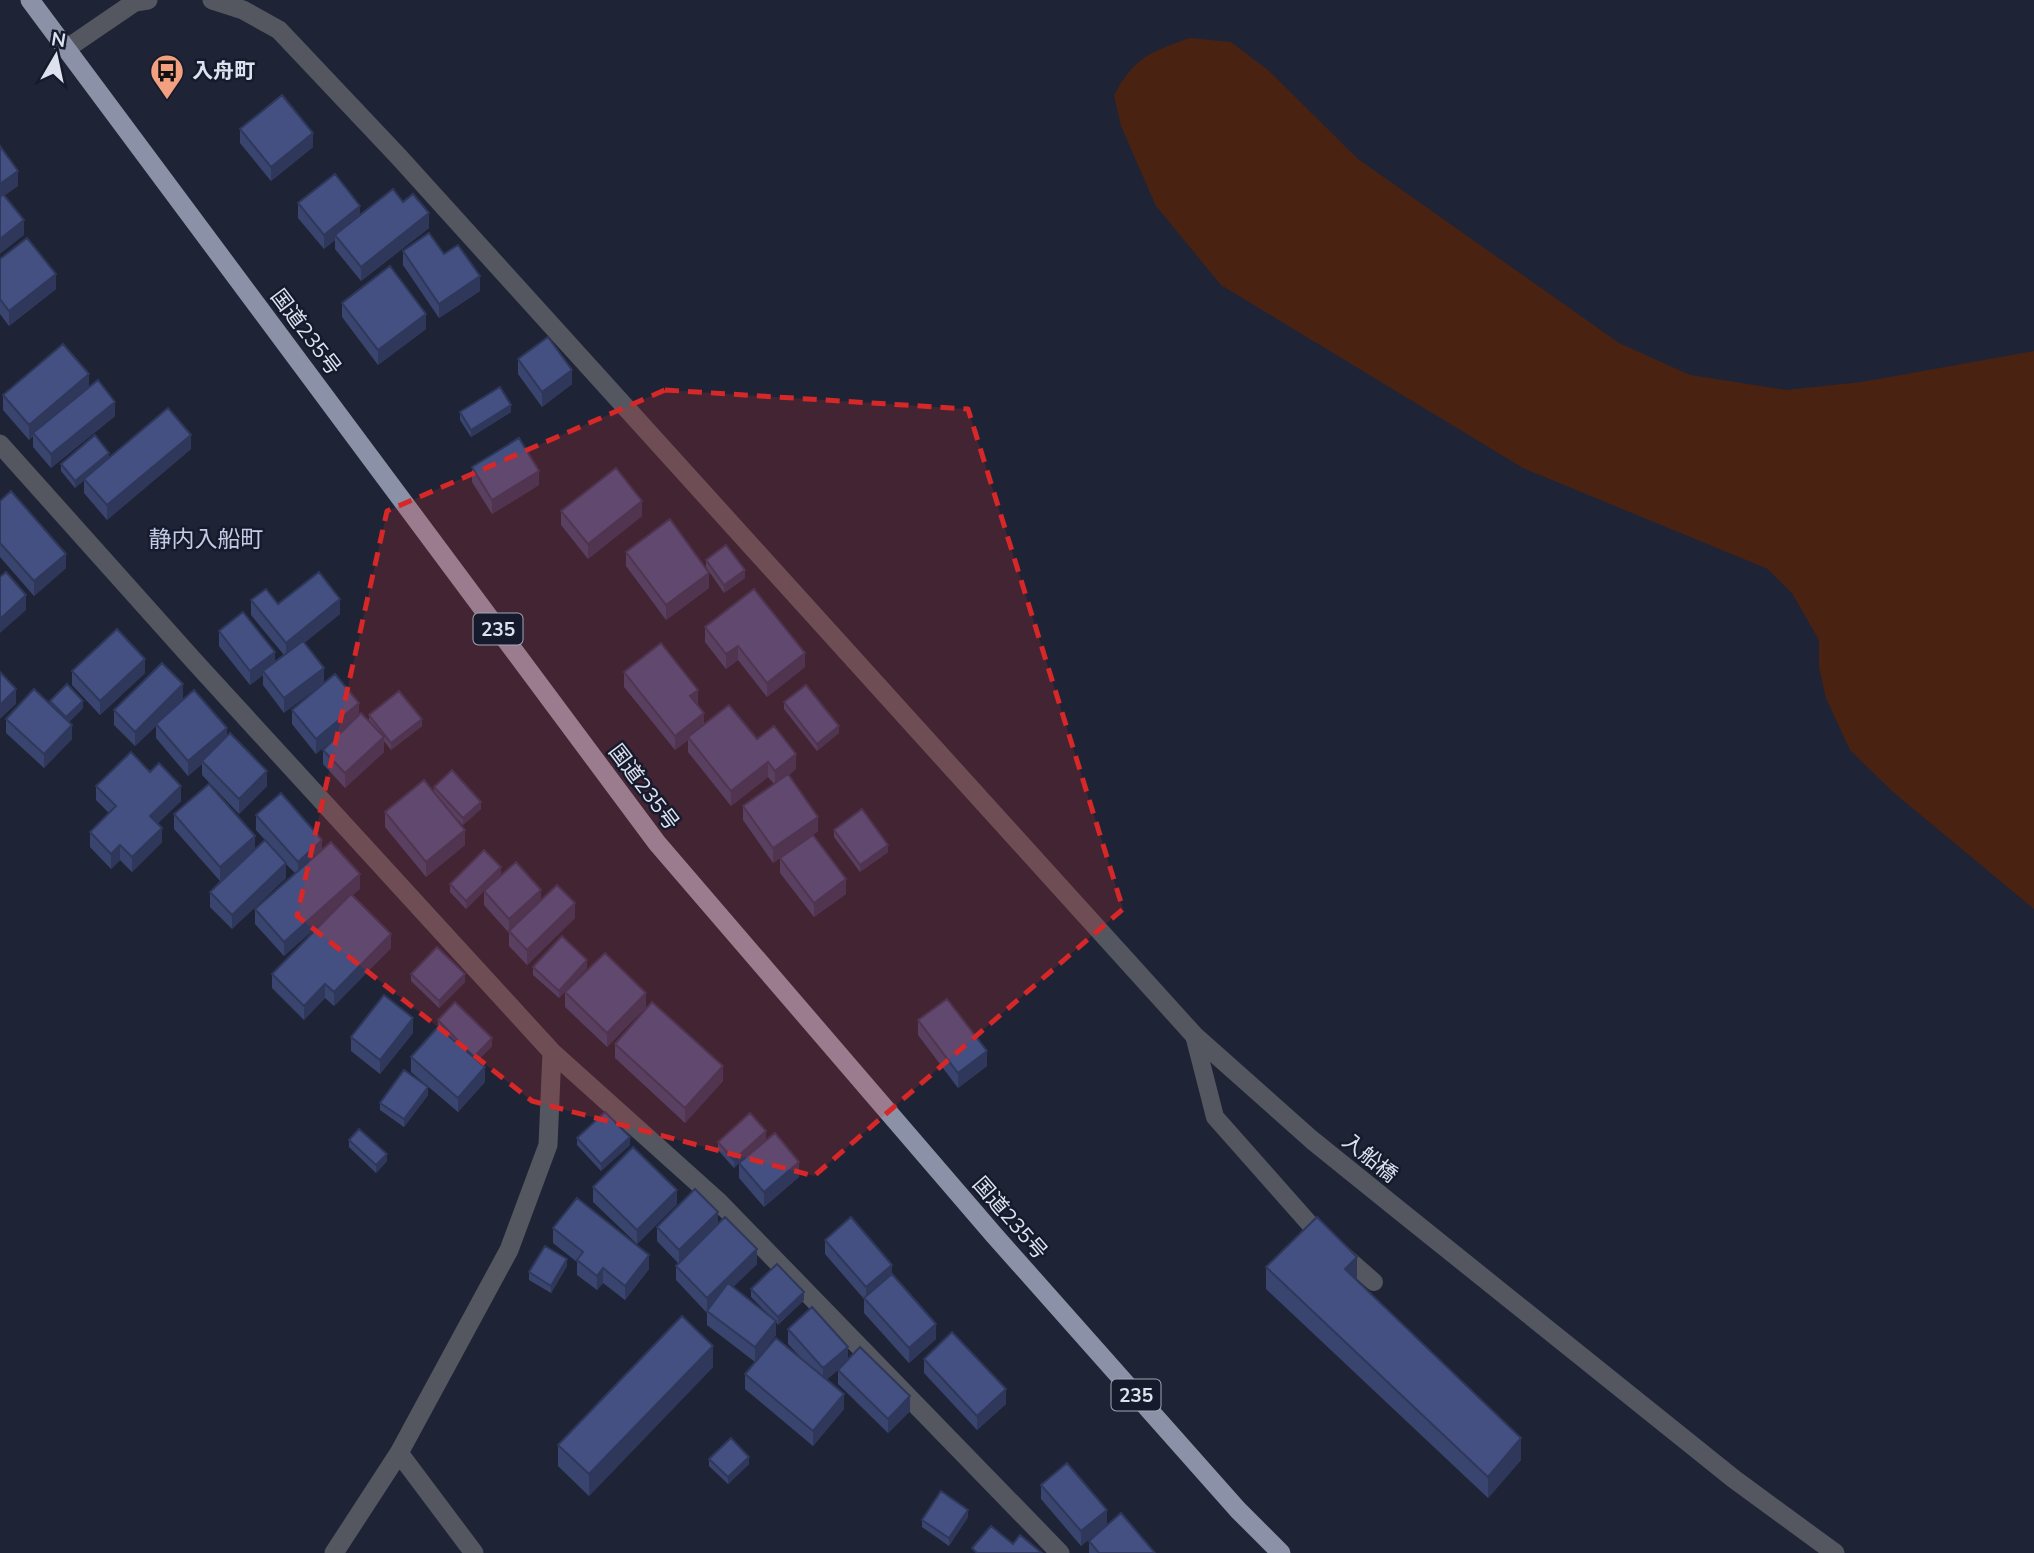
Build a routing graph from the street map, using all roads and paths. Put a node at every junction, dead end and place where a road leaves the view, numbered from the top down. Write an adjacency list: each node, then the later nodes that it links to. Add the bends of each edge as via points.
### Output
1 (30, 0): 4 (highway, 国道235号 / 235)
2 (148, 0): 4 (street, via 135,2)
3 (212, 0): 6 (street, 入船橋, via 243,10 279,30)
4 (66, 49): 13 (highway, 国道235号 / 235, via 657,843 994,1235)
5 (0, 444): 7 (street)
6 (1194, 1035): 8 (lane, via 1215,1117 1315,1230); 14 (street, 入船橋, via 1312,1140 1734,1479)
7 (552, 1052): 9 (street, via 548,1145 509,1250); 12 (street, via 719,1202)
8 (1374, 1282)
9 (399, 1453): 10 (street); 11 (street)
10 (334, 1553)
11 (474, 1553)
12 (1060, 1553)
13 (1281, 1553)
14 (1835, 1553)

